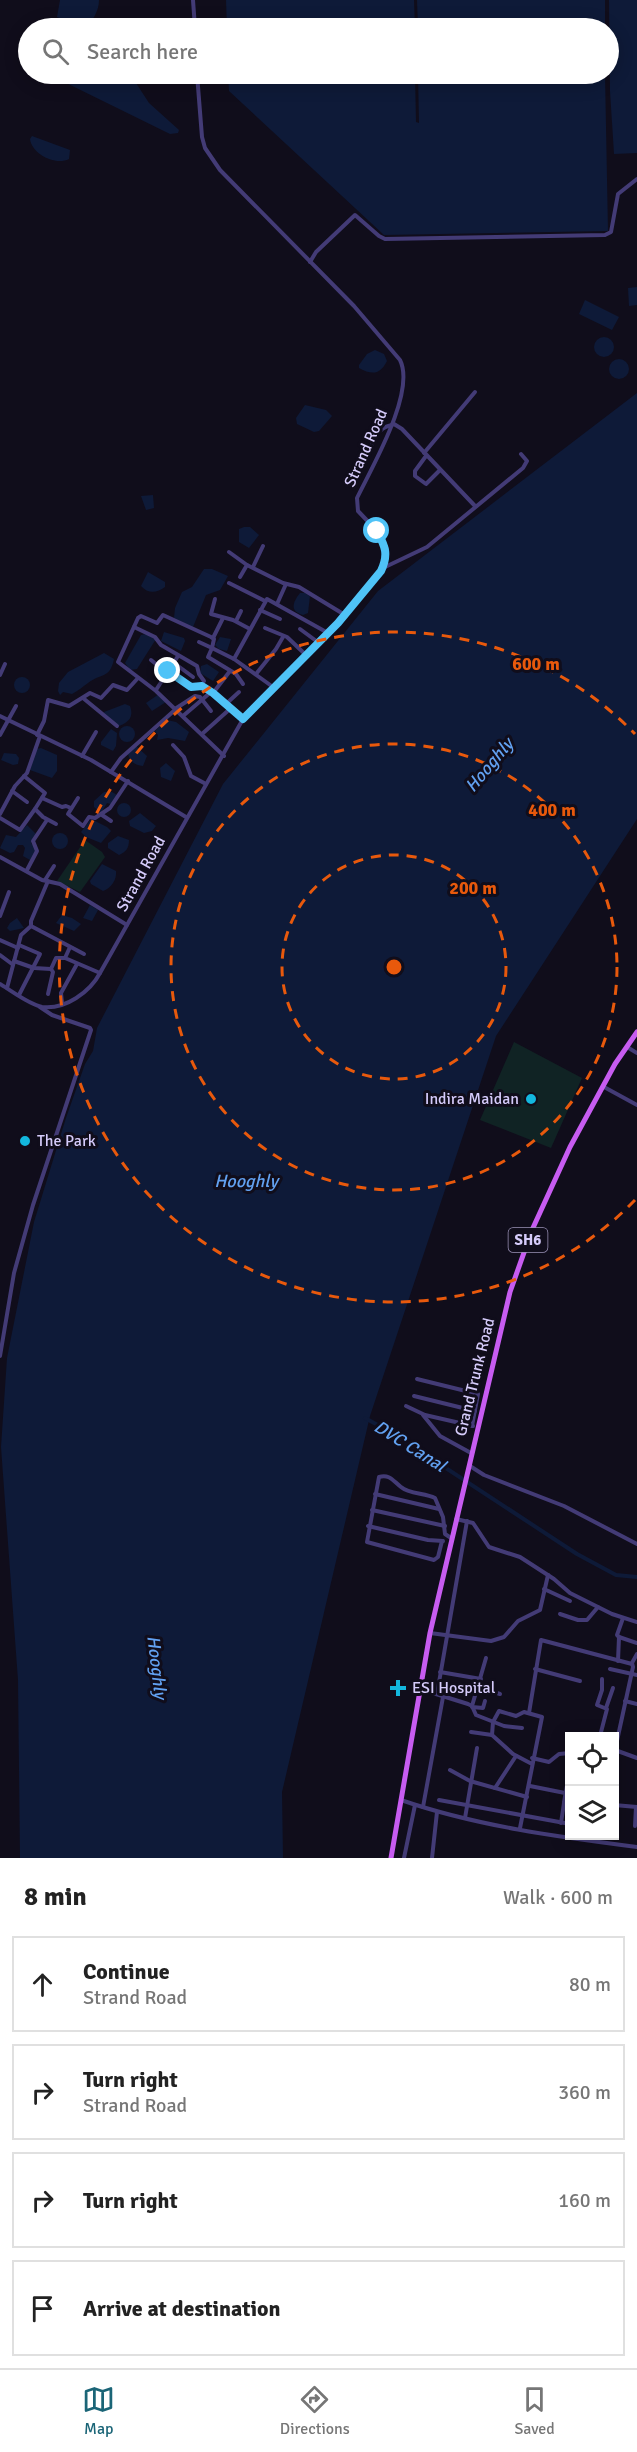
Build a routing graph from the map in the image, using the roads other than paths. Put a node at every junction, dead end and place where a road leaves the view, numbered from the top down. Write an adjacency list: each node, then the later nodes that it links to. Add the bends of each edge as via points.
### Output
1 (193, 0): 2 (street)
2 (194, 18)
3 (198, 84): 5 (street, Strand Road, via 205,148 220,170)
4 (637, 179): 5 (street, via 618,194 611,232 605,235 385,239 355,215)
5 (310, 262): 7 (street, Strand Road, via 400,360 404,375)
6 (475, 392): 9 (street)
7 (393, 425): 8 (street, via 382,428); 9 (street, via 402,429); 16 (street, Strand Road, via 356,506 387,549)
8 (370, 448)
9 (425, 454): 11 (street); 11 (street, via 415,476 426,484)
10 (521, 454): 12 (street, via 526,464)
11 (440, 470): 12 (street)
12 (475, 506): 16 (street, via 427,547)
13 (263, 546): 15 (street)
14 (229, 552): 15 (street)
15 (250, 566): 17 (street); 19 (street)
16 (382, 568): 25 (street, Strand Road)
17 (240, 577)
18 (230, 583): 21 (street)
19 (286, 584): 22 (street); 25 (street, via 299,587)
20 (215, 599): 26 (street, via 212,614)
21 (265, 601): 22 (street); 23 (street)
22 (277, 604): 33 (street)
23 (260, 610): 27 (street); 31 (street)
24 (241, 611): 28 (street)
25 (345, 615): 33 (street, Strand Road)
26 (223, 618): 28 (street); 35 (street)
27 (280, 620)
28 (236, 621): 31 (street)
29 (134, 627): 35 (street, via 139,616 157,622 163,615); 39 (street, via 155,637); 50 (street, via 118,661)
30 (265, 628): 40 (street, via 287,637)
31 (250, 629): 41 (street)
32 (300, 629): 37 (street)
33 (328, 633): 37 (street, Strand Road)
34 (283, 637): 47 (street)
35 (213, 638): 38 (street)
36 (199, 642): 38 (street)
37 (319, 643): 40 (street, Strand Road)
38 (212, 648): 41 (street); 45 (street, via 208,657)
39 (178, 656): 43 (street); 51 (street, via 197,666)
40 (307, 656): 53 (street, Strand Road)
41 (234, 658): 47 (street)
42 (151, 660): 46 (street)
43 (173, 663): 46 (street); 49 (street)
44 (5, 664): 48 (street)
45 (230, 671): 52 (street); 55 (street)
46 (168, 672): 54 (street); 55 (street, via 191,687 202,686)
47 (256, 674): 53 (street)
48 (0, 675)
49 (193, 676)
50 (138, 678): 54 (street); 57 (street, via 127,690 113,685 101,698 92,693)
51 (204, 681)
52 (243, 684)
53 (273, 687): 66 (street, Strand Road)
54 (156, 691): 62 (street)
55 (211, 692): 58 (street); 59 (street)
56 (239, 692): 59 (street)
57 (83, 698): 68 (street); 72 (street, via 69,706 48,699)
58 (201, 699): 62 (street, via 192,697); 63 (street); 65 (street)
59 (227, 703): 61 (street)
60 (16, 706): 67 (street)
61 (231, 708): 66 (street); 70 (street)
62 (176, 709): 65 (street); 76 (street, via 121,758)
63 (211, 711)
64 (0, 716): 67 (street)
65 (183, 716): 70 (street)
66 (243, 719): 75 (street, Strand Road)
67 (8, 720): 71 (street); 72 (street)
68 (117, 726)
69 (96, 732): 74 (street)
70 (201, 734): 75 (street)
71 (0, 735)
72 (39, 736): 74 (street); 77 (street)
73 (173, 745): 79 (street, via 184,757 191,776)
74 (82, 756): 76 (street)
75 (224, 756): 79 (street, Strand Road)
76 (111, 772): 78 (street)
77 (24, 776): 80 (street); 81 (street, via 44,792)
78 (128, 781): 87 (street, via 113,805); 88 (street)
79 (207, 784): 88 (street, Strand Road)
80 (12, 790): 83 (street); 86 (street)
81 (42, 798): 84 (street); 85 (street)
82 (78, 798): 84 (street)
83 (27, 802)
84 (70, 808): 87 (street, via 68,814 82,826 90,817)
85 (35, 809): 86 (street, via 20,830); 89 (street)
86 (0, 813)
87 (102, 814): 90 (street)
88 (186, 817): 98 (street, Strand Road)
89 (47, 819): 91 (street); 94 (street, via 33,841 37,851)
90 (111, 822)
91 (56, 824)
92 (0, 857): 94 (street)
93 (54, 866): 95 (street)
94 (27, 870): 95 (street)
95 (46, 881): 98 (street, via 60,884); 99 (street)
96 (9, 892): 97 (street)
97 (0, 916)
98 (127, 925): 110 (street, Strand Road)
99 (31, 926): 101 (street, via 22,933); 102 (street)
100 (0, 940): 101 (street)
101 (18, 947): 106 (street); 108 (street, via 40,954)
102 (70, 947): 103 (street); 105 (street)
103 (84, 954)
104 (0, 955): 106 (street)
105 (65, 958): 107 (street); 109 (street, via 56,958)
106 (13, 962): 108 (street); 112 (street)
107 (77, 964): 110 (street); 115 (street, via 61,993)
108 (34, 968): 109 (street); 114 (street)
109 (51, 969): 113 (street)
110 (100, 973): 115 (street, Strand Road, via 87,991)
111 (0, 984): 112 (street)
112 (7, 988): 114 (street)
113 (48, 994)
114 (19, 995): 116 (street)
115 (62, 1003): 116 (street, Strand Road)
116 (40, 1006): 122 (street, via 52,1015 90,1028 91,1033 33,1205 14,1273)
117 (637, 1032): 118 (main road, Grand Trunk Road / SH6)
118 (627, 1047): 119 (street); 120 (main road, Grand Trunk Road / SH6)
119 (637, 1053)
120 (604, 1087): 121 (street); 128 (main road, Grand Trunk Road / SH6, via 570,1147 527,1242)
121 (637, 1105)
122 (0, 1356)
123 (417, 1379): 126 (street, via 476,1393)
124 (414, 1396): 126 (street)
125 (406, 1406): 127 (street)
126 (475, 1411): 128 (street)
127 (423, 1414): 128 (street); 129 (street, via 440,1436)
128 (474, 1427): 129 (main road, Grand Trunk Road / SH6)
129 (471, 1453): 130 (main road, Grand Trunk Road / SH6)
130 (468, 1466): 134 (main road, Grand Trunk Road / SH6); 141 (street, via 564,1506)
131 (375, 1494): 132 (street); 132 (street, via 380,1477 386,1476 401,1488 432,1496); 133 (street)
132 (440, 1509): 137 (street)
133 (372, 1510): 136 (street); 137 (street)
134 (456, 1517): 135 (street); 139 (main road, Grand Trunk Road / SH6)
135 (467, 1521): 142 (street, via 477,1527 489,1547 520,1557); 150 (street)
136 (368, 1526): 140 (street); 140 (street, via 369,1544 434,1560)
137 (445, 1526): 138 (street)
138 (445, 1534): 139 (street); 140 (street)
139 (451, 1539): 149 (main road, Grand Trunk Road / SH6)
140 (442, 1541)
141 (637, 1544)
142 (548, 1575): 143 (street); 145 (street, via 570,1593)
143 (544, 1589): 144 (street); 150 (street, via 540,1610 518,1622 500,1640)
144 (570, 1601)
145 (597, 1607): 146 (street, via 587,1620); 147 (street)
146 (560, 1614)
147 (623, 1617): 148 (street); 151 (street)
148 (637, 1622)
149 (430, 1633): 150 (street); 166 (main road, Grand Trunk Road / SH6)
150 (446, 1635): 159 (street)
151 (619, 1637): 152 (street); 155 (street)
152 (637, 1643)
153 (637, 1655): 156 (street)
154 (486, 1658): 161 (street)
155 (618, 1661): 156 (street); 157 (street, via 543,1640)
156 (632, 1664): 160 (street)
157 (535, 1669): 163 (street); 175 (street)
158 (610, 1669): 160 (street)
159 (440, 1672): 161 (street); 167 (street)
160 (634, 1674): 171 (street)
161 (482, 1679): 164 (street)
162 (602, 1679): 174 (street, via 597,1705)
163 (580, 1681)
164 (479, 1687): 168 (street); 173 (street)
165 (613, 1688): 174 (street)
166 (419, 1689): 167 (street); 193 (main road, Grand Trunk Road / SH6)
167 (437, 1694): 169 (street)
168 (500, 1694)
169 (444, 1697): 173 (street); 200 (street)
170 (485, 1701): 173 (street, via 483,1708)
171 (625, 1701): 172 (street); 185 (street, via 615,1750)
172 (637, 1704)
173 (472, 1707): 176 (street, via 474,1714)
174 (606, 1708): 179 (street)
175 (529, 1713): 176 (street, via 516,1716 499,1712); 184 (street, via 542,1717)
176 (493, 1722): 177 (street); 180 (street)
177 (522, 1728)
178 (471, 1732): 180 (street)
179 (601, 1732)
180 (492, 1735): 183 (street)
181 (477, 1748): 188 (street)
182 (565, 1754): 184 (street, via 549,1762)
183 (516, 1756): 186 (street); 190 (street)
184 (532, 1758): 186 (street)
185 (637, 1758)
186 (532, 1764): 189 (street)
187 (450, 1770): 188 (street)
188 (470, 1781): 190 (street); 199 (street)
189 (530, 1786): 191 (street); 192 (street)
190 (495, 1788): 192 (street)
191 (565, 1794)
192 (527, 1797): 203 (street)
193 (401, 1800): 197 (street); 212 (main road, Grand Trunk Road / SH6)
194 (439, 1800): 199 (street)
195 (565, 1800): 196 (street)
196 (564, 1803): 205 (street)
197 (415, 1805): 200 (street); 213 (street)
198 (619, 1805): 201 (street)
199 (467, 1806): 203 (street); 204 (street)
200 (423, 1807): 202 (street)
201 (636, 1807): 207 (street)
202 (437, 1812): 204 (street); 214 (street)
203 (523, 1816): 205 (street); 208 (street)
204 (465, 1818): 208 (street)
205 (561, 1823): 206 (street)
206 (565, 1823)
207 (635, 1826)
208 (520, 1828): 210 (street)
209 (603, 1840): 210 (street)
210 (604, 1843): 211 (street)
211 (637, 1847)
212 (391, 1858)
213 (404, 1858)
214 (432, 1858)

